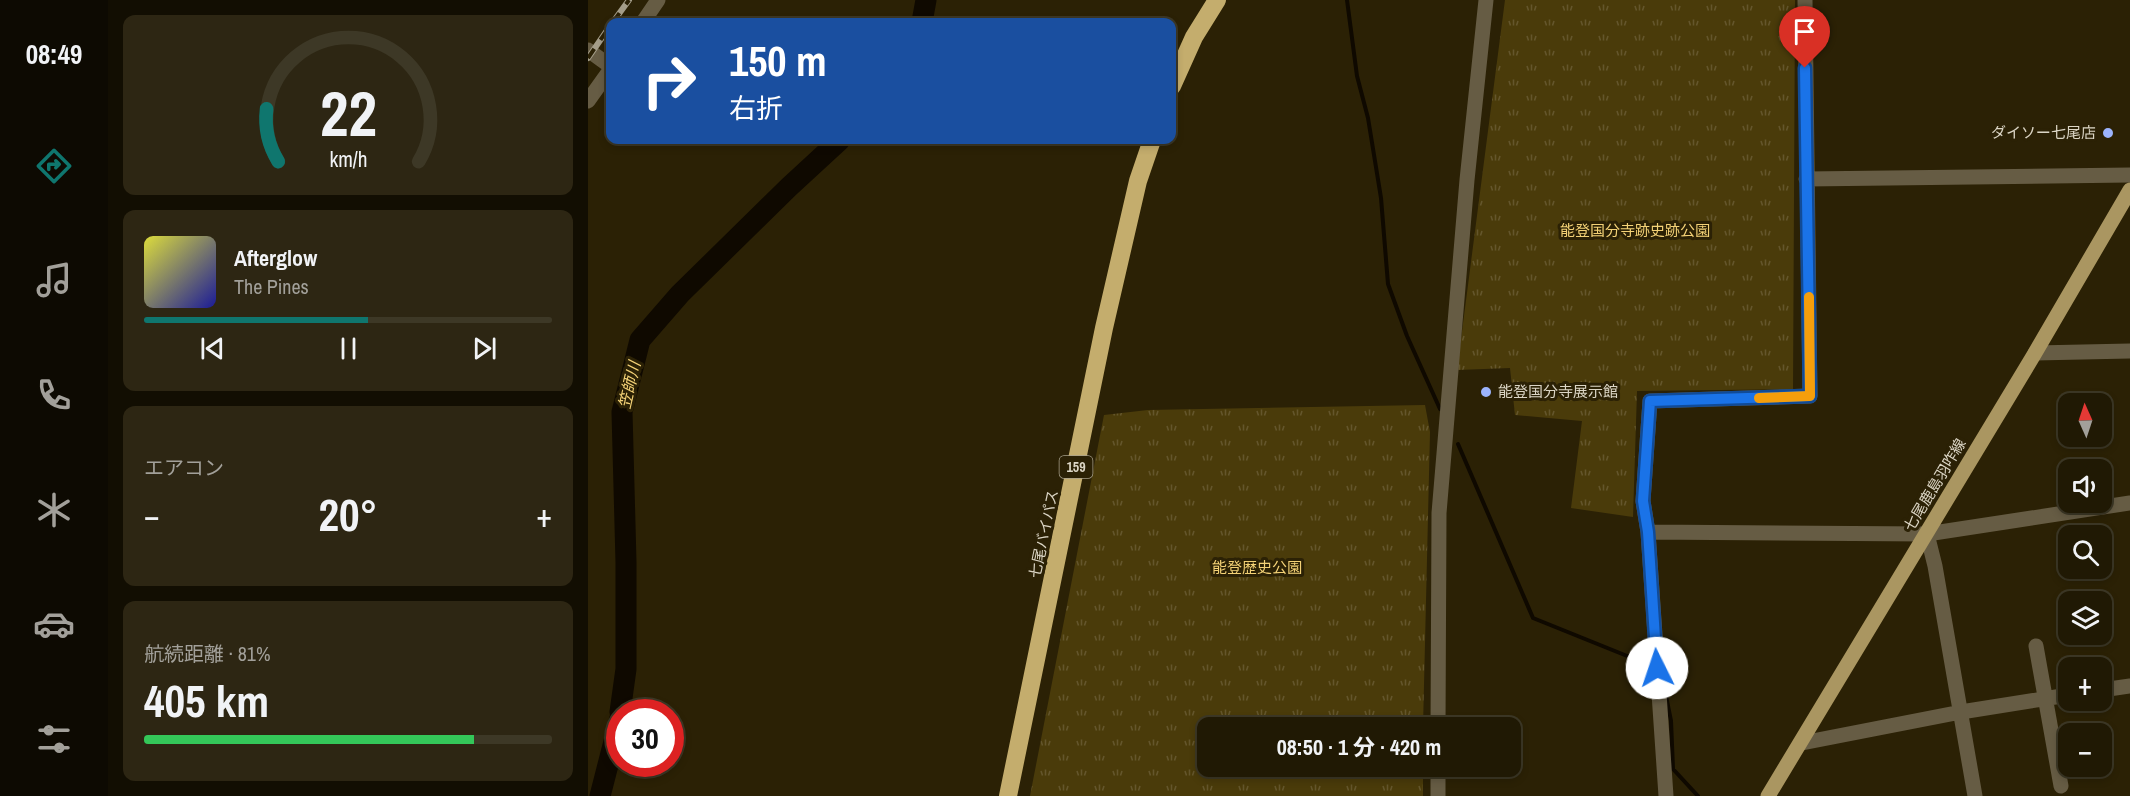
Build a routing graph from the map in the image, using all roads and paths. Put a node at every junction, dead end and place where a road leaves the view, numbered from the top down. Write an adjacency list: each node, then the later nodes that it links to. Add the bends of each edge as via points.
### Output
1 (658, 0): 5 (street)
2 (1217, 0): 9 (highway)
3 (1486, 0): 26 (street, via 1439,513)
4 (1804, 0): 13 (street)
5 (646, 18)
6 (588, 50): 7 (street)
7 (606, 65)
8 (606, 74): 10 (street)
9 (1176, 77)
10 (588, 101)
11 (1151, 144): 30 (highway, 七尾バイパス / 159, via 1138,181 1104,328)
12 (2130, 175): 13 (street)
13 (1806, 179): 18 (street, via 1810,396 1650,401 1643,501)
14 (2130, 190): 16 (main road, 七尾鹿島羽咋線)
15 (2130, 351): 16 (street)
16 (2035, 353): 19 (main road, 七尾鹿島羽咋線)
17 (2130, 503): 19 (street)
18 (1648, 532): 19 (street); 32 (street)
19 (1927, 534): 25 (street); 27 (main road, 七尾鹿島羽咋線)
20 (2036, 646): 24 (street)
21 (2130, 686): 22 (street)
22 (2112, 689)
23 (2058, 697): 24 (street)
24 (2046, 699): 25 (street); 29 (street)
25 (1961, 712): 27 (street); 34 (street)
26 (1438, 717)
27 (1802, 742): 33 (main road, 七尾鹿島羽咋線)
28 (1438, 777): 31 (street)
29 (2061, 786)
30 (1008, 796)
31 (1438, 796)
32 (1666, 796)
33 (1768, 796)
34 (1975, 796)

